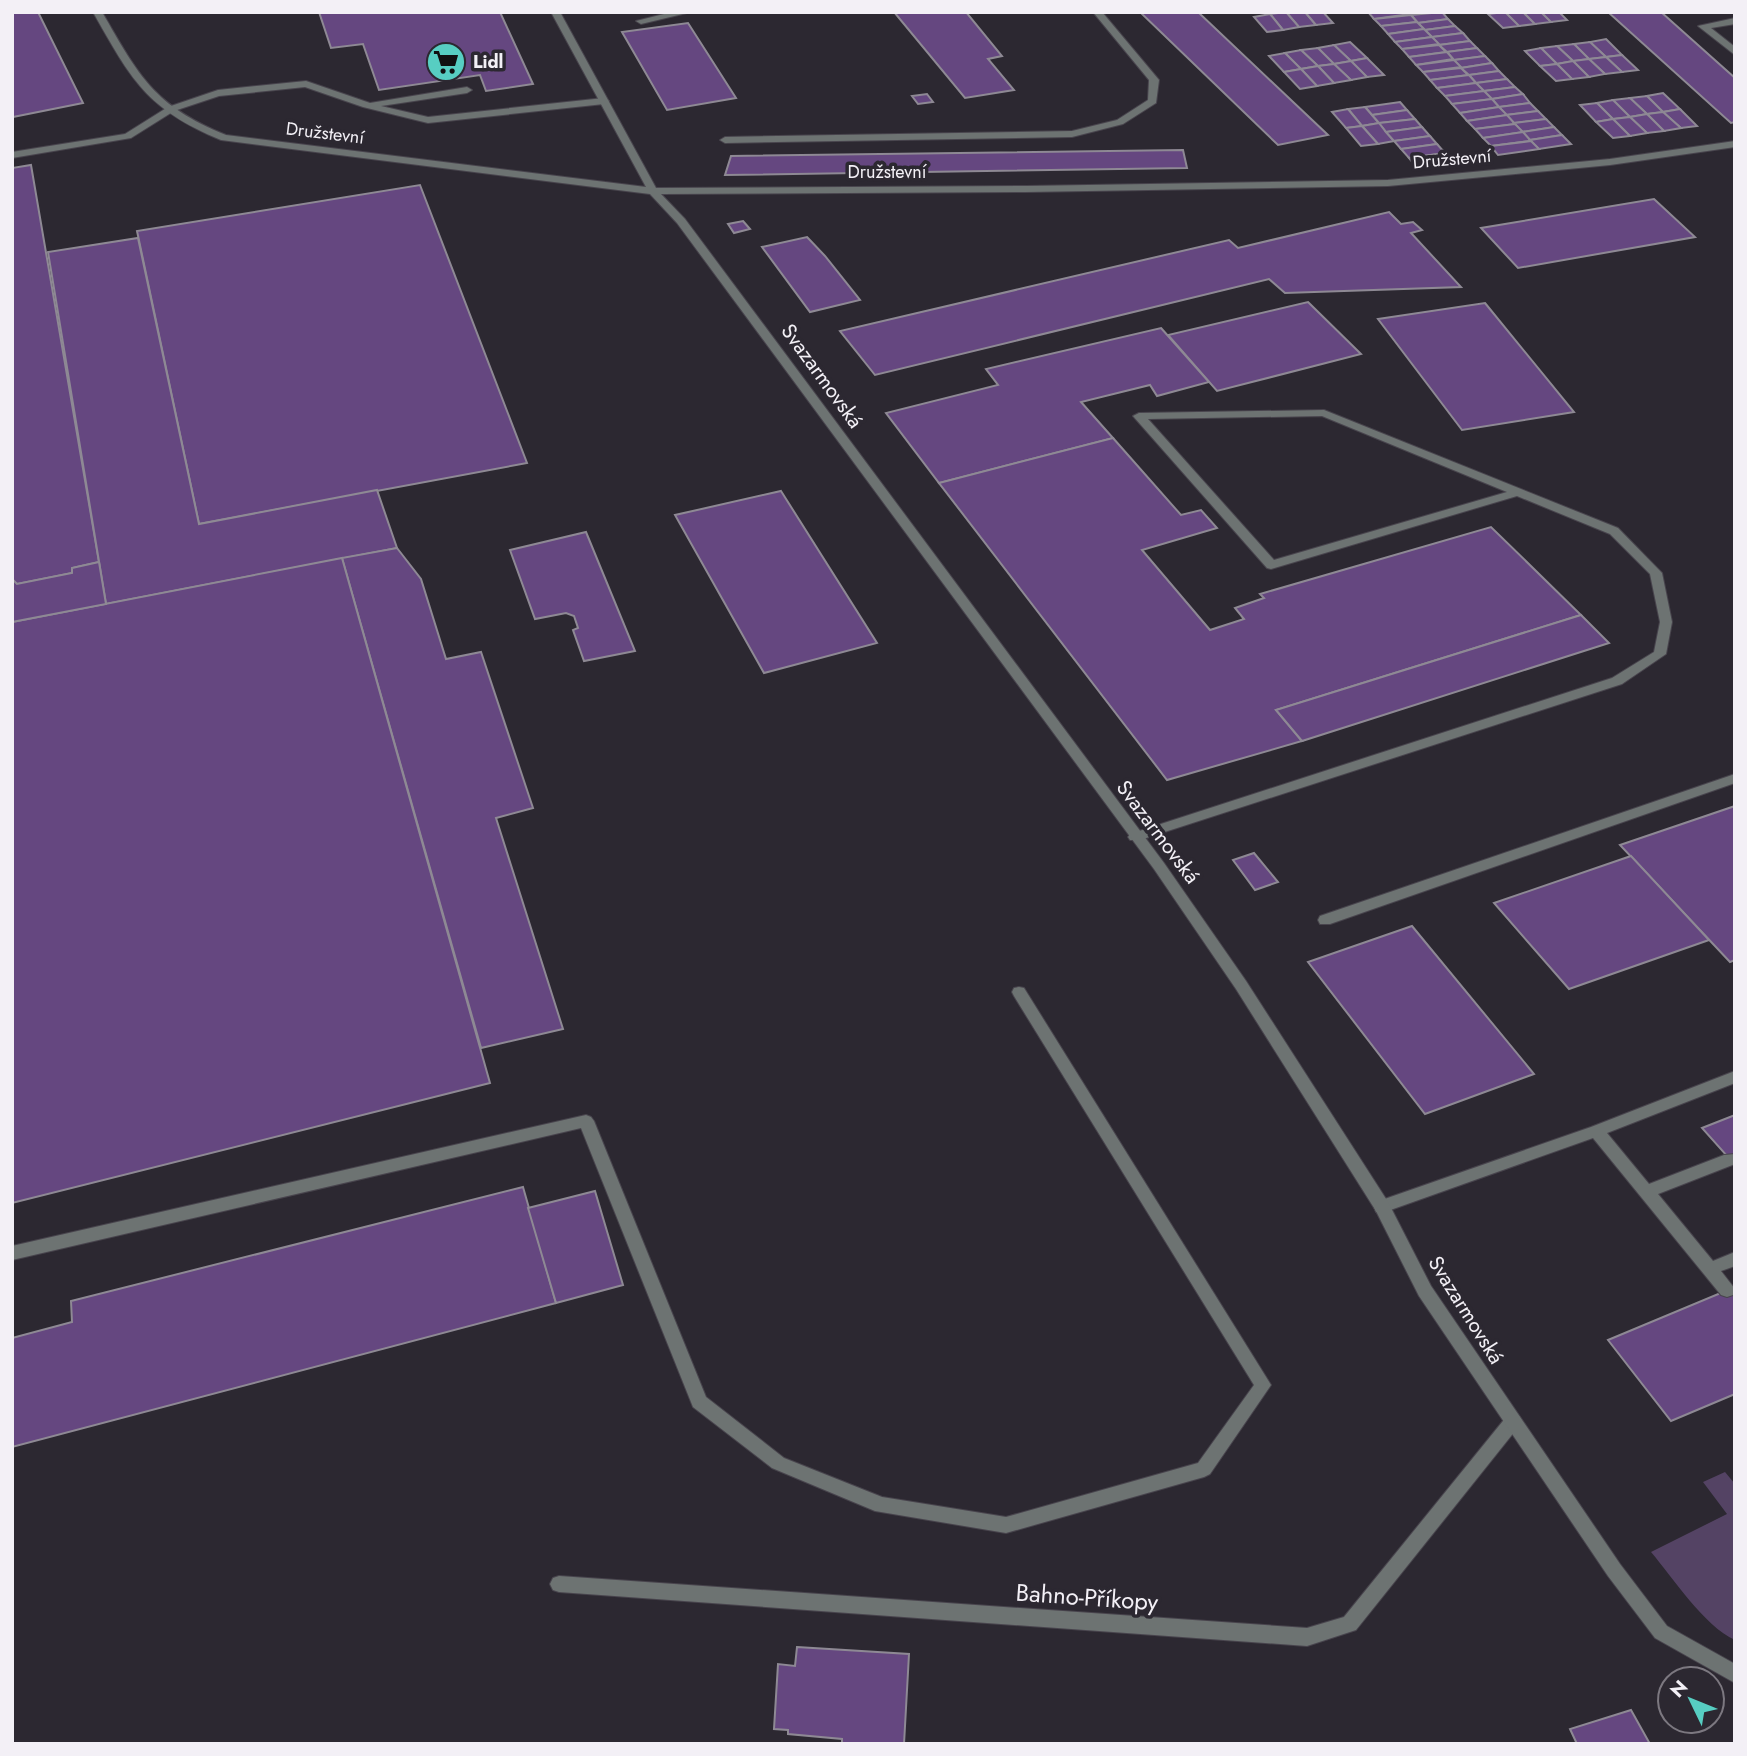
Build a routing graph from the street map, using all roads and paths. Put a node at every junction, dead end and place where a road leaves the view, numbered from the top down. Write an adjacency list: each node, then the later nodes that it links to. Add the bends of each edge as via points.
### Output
1 (97, 12): 11 (street, Družstevní, via 139,82)
2 (555, 12): 9 (street, Svazarmovská)
3 (687, 12): 5 (street)
4 (1097, 12): 12 (street, via 1154,80 1153,101 1121,122 1072,134)
5 (641, 21)
6 (1735, 21): 7 (street, via 1703,26)
7 (1735, 52)
8 (467, 90): 10 (street)
9 (604, 101): 10 (street, via 428,120); 15 (street, Svazarmovská)
10 (366, 105): 11 (street, via 306,84 218,93)
11 (171, 109): 14 (street, via 128,136); 15 (street, Družstevní, via 224,138)
12 (725, 140)
13 (1735, 144): 15 (street, Družstevní, via 1610,162 1388,183)
14 (12, 155)
15 (653, 191): 18 (street, Svazarmovská, via 681,221)
16 (1518, 492): 16 (street, via 1324,413 1139,416 1271,565); 18 (street, via 1614,531 1656,573 1666,622 1660,654 1617,681)
17 (1735, 778): 19 (street)
18 (1135, 837): 25 (street, Svazarmovská, via 1241,985)
19 (1325, 920)
20 (1019, 992): 26 (street, via 1264,1385 1204,1469 1006,1525 881,1505 778,1463 699,1402 586,1121)
21 (1735, 1077): 22 (street)
22 (1596, 1131): 24 (street); 25 (street)
23 (1730, 1159): 24 (street)
24 (1647, 1192): 28 (street)
25 (1382, 1207): 30 (street, Svazarmovská, via 1425,1291)
26 (12, 1253)
27 (1735, 1259): 28 (street)
28 (1710, 1269): 29 (street)
29 (1727, 1290)
30 (1513, 1421): 31 (street, Bahno-Příkopy, via 1350,1625 1307,1637); 32 (street, Svazarmovská, via 1661,1632)
31 (559, 1584)
32 (1730, 1673)

